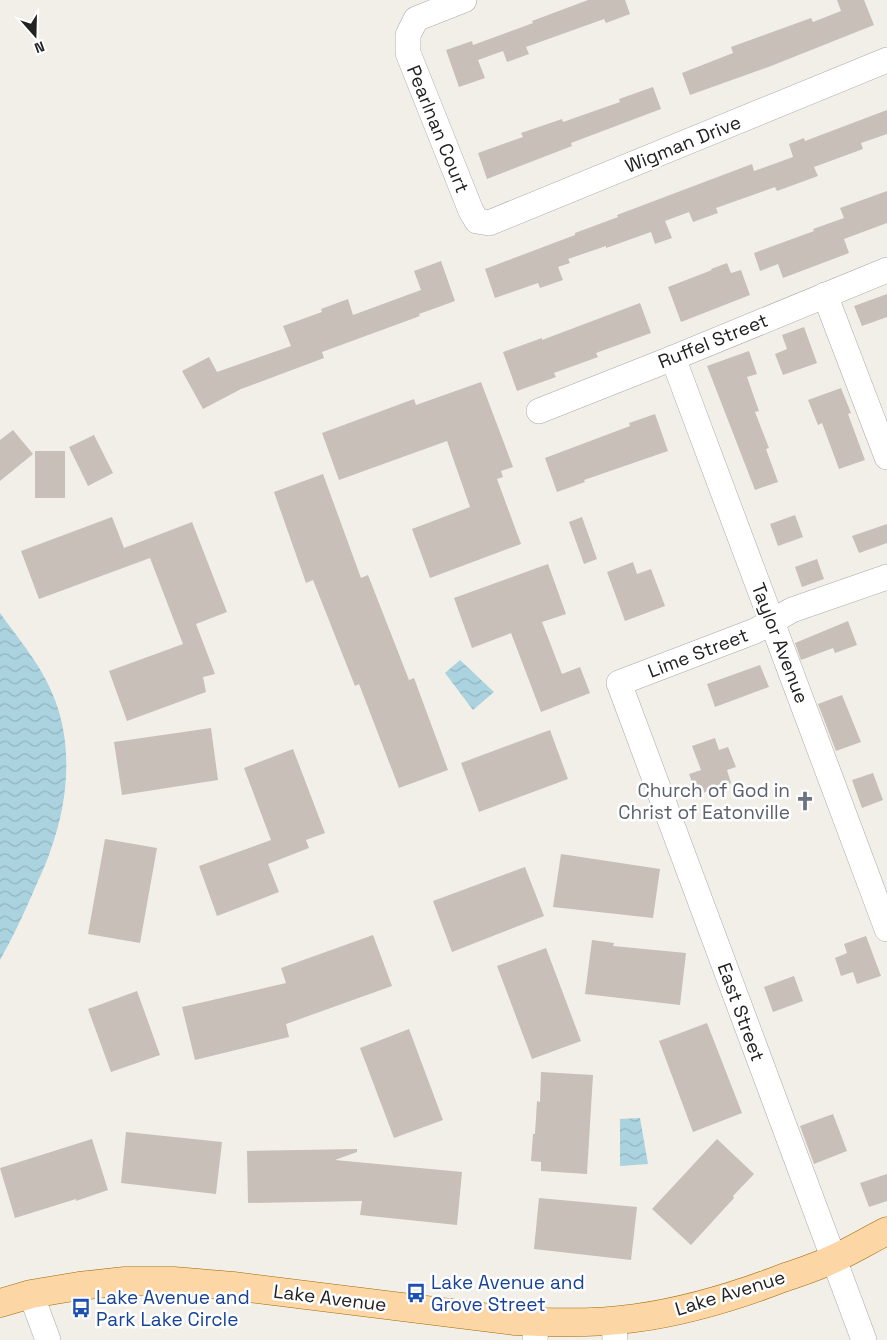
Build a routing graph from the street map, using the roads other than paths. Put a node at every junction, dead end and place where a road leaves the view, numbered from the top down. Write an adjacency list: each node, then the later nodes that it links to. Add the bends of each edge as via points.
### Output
1 (464, 0): 3 (street, Pearlnan Court, via 416,19 408,34 408,53 471,211)
2 (887, 60): 3 (street, Wigman Drive, via 489,223)
3 (478, 221)
4 (887, 270): 5 (street, Ruffel Street)
5 (826, 295): 6 (street, Ruffel Street); 8 (street)
6 (673, 358): 7 (street, Ruffel Street); 10 (street, Taylor Avenue)
7 (539, 411)
8 (887, 457)
9 (887, 576): 10 (street, Lime Street)
10 (772, 620): 11 (street, Lime Street, via 755,631); 12 (street, Taylor Avenue)
11 (619, 683): 15 (street, East Street)
12 (885, 917)
13 (887, 1231): 15 (main road)
14 (887, 1245): 15 (main road)
15 (833, 1259): 18 (main road, Lake Avenue, via 725,1298 656,1315); 21 (street, East Street)
16 (31, 1294): 17 (main road, Lake Avenue); 19 (main road, Lake Avenue, via 105,1283 174,1281 515,1321); 20 (street)
17 (0, 1303)
18 (614, 1330): 19 (main road, Lake Avenue)
19 (535, 1331)
20 (48, 1340)
21 (864, 1340)

